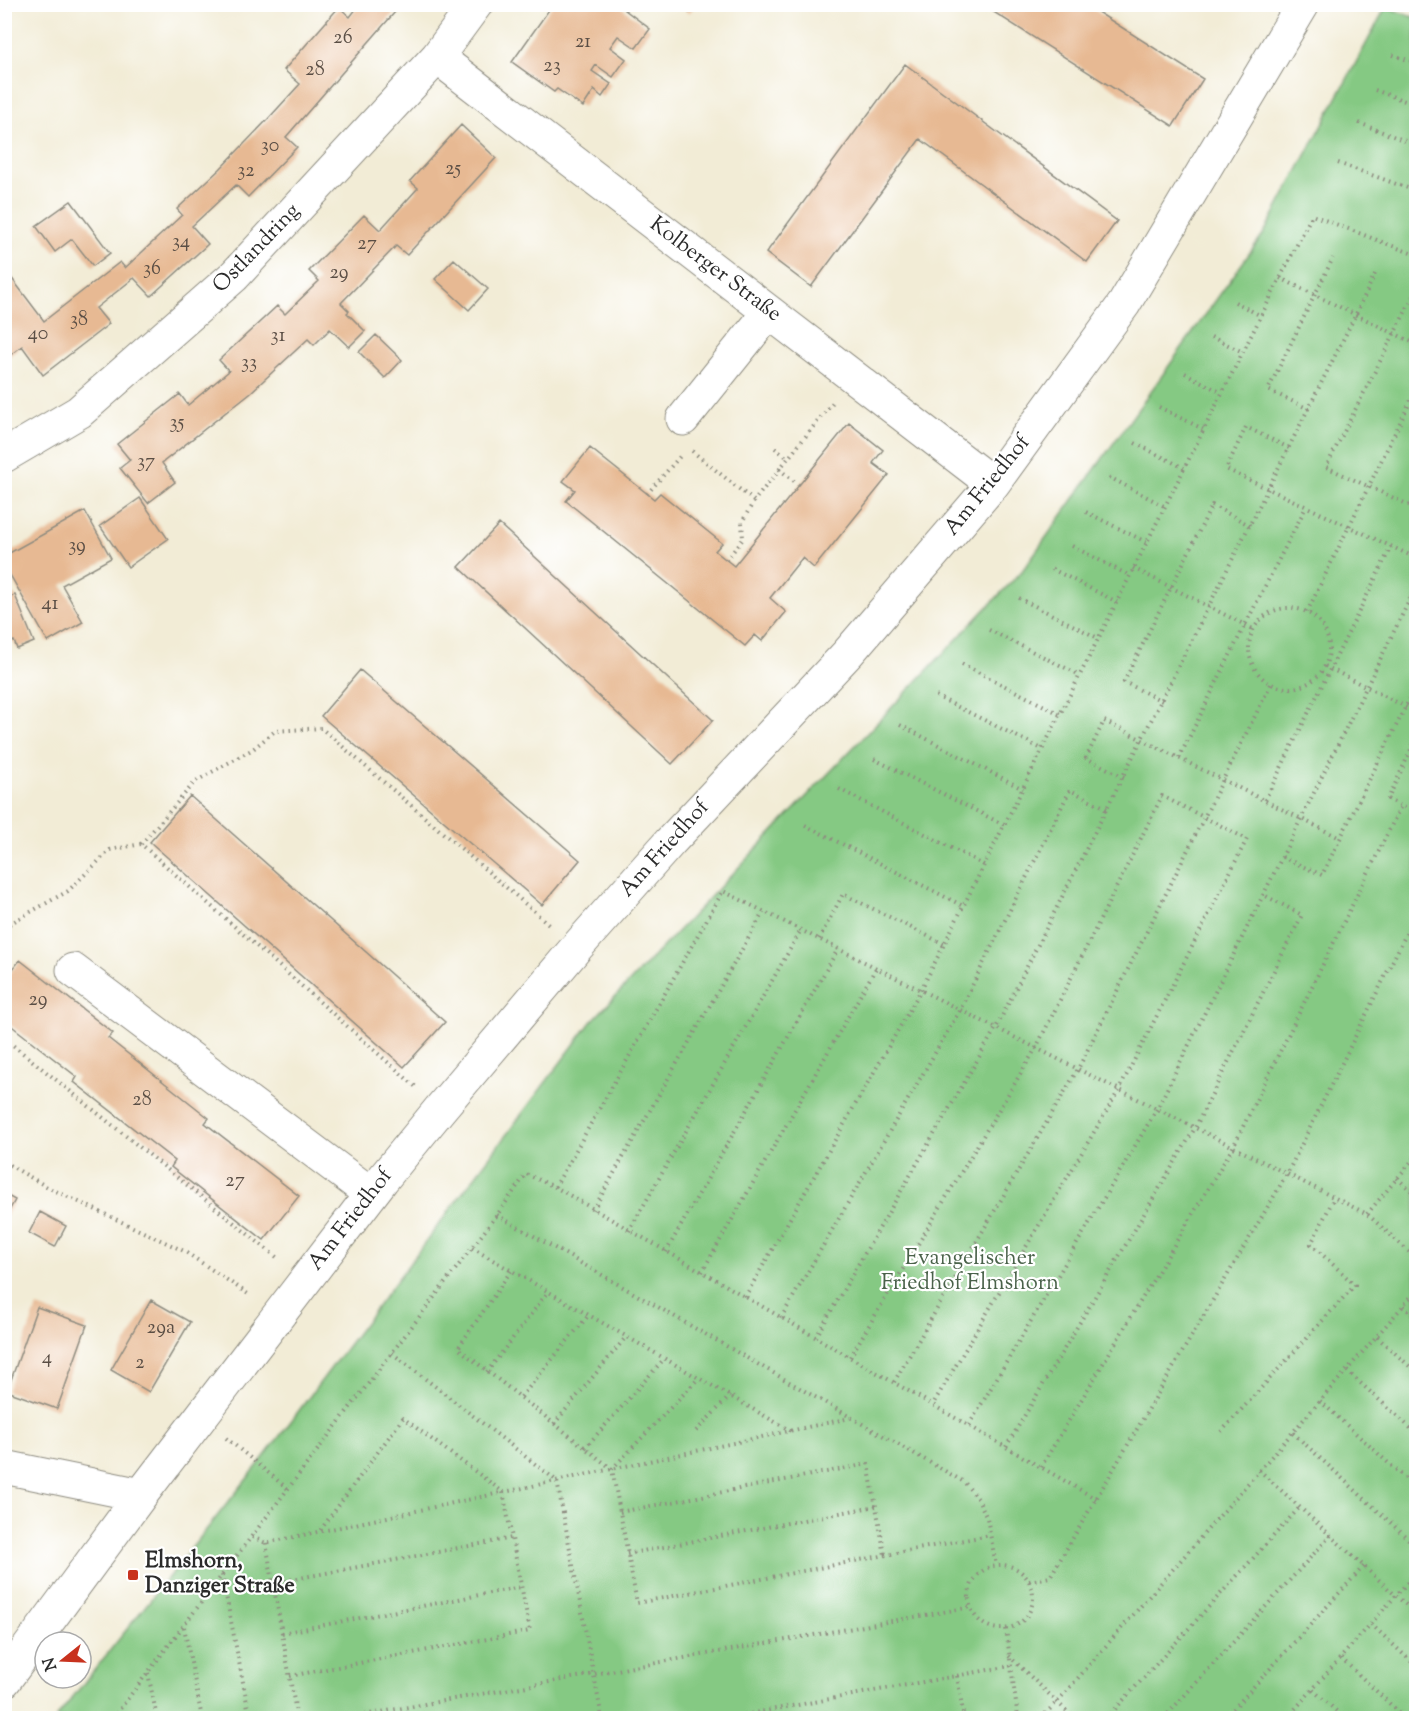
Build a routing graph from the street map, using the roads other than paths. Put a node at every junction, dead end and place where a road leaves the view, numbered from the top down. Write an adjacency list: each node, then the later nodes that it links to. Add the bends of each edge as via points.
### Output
1 (476, 4): 3 (street, Ostlandring)
2 (1301, 5): 7 (street, Am Friedhof, via 1124,304)
3 (437, 57): 4 (street, Kolberger Straße); 6 (street, Ostlandring, via 234,276 79,411)
4 (769, 312): 5 (street); 7 (street, Kolberger Straße)
5 (683, 419)
6 (4, 456)
7 (993, 484): 9 (street, Am Friedhof, via 848,653 576,948)
8 (73, 970): 9 (street)
9 (371, 1194): 11 (street, Am Friedhof)
10 (4, 1467): 11 (street)
11 (141, 1495): 12 (street, Am Friedhof)
12 (4, 1681)

